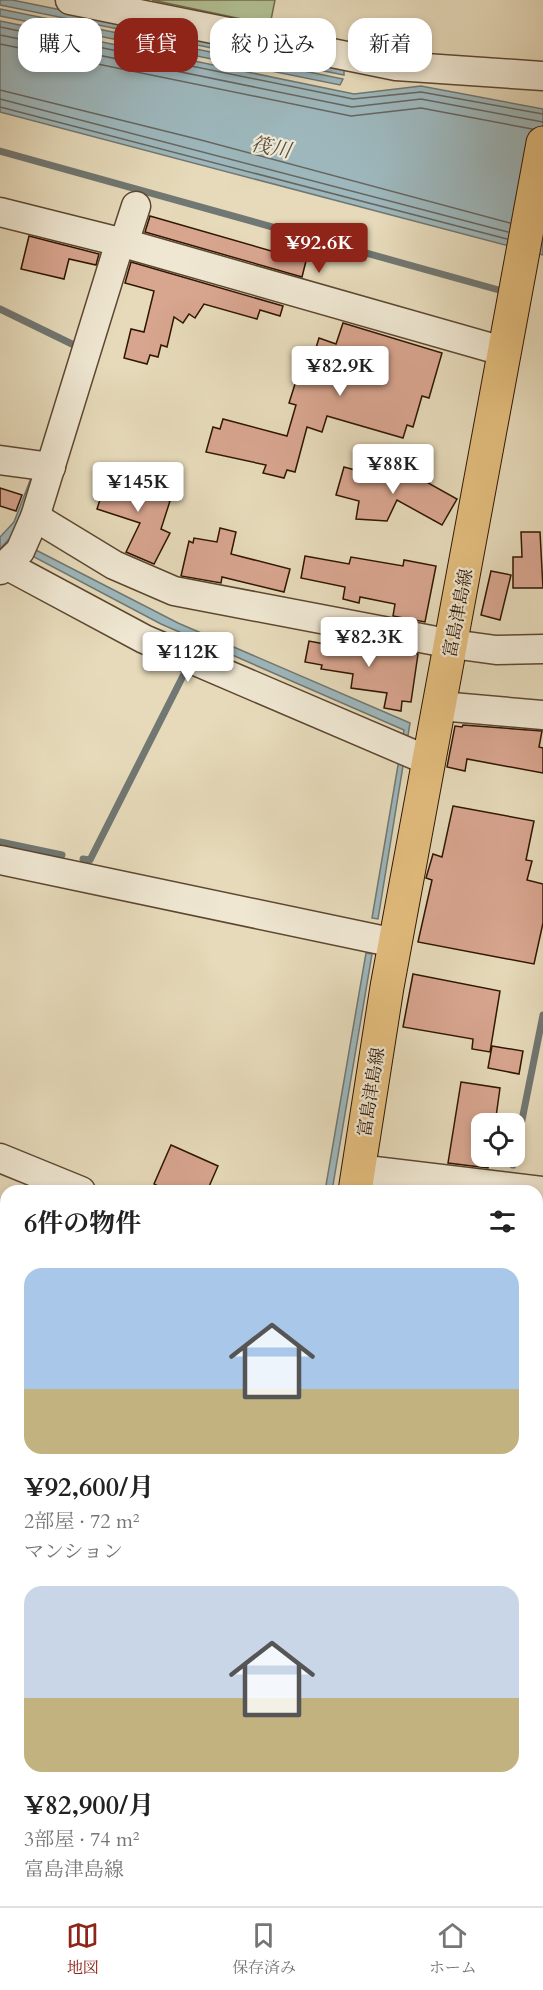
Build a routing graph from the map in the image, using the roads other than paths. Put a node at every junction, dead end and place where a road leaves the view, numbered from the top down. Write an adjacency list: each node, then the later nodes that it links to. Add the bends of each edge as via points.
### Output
1 (70, 0): 2 (street, via 396,66)
2 (543, 76)
3 (543, 142): 7 (main road, 富島津島線)
4 (136, 206): 6 (street)
5 (0, 212): 6 (street)
6 (122, 242): 7 (street); 9 (street)
7 (509, 337): 11 (main road, 富島津島線)
8 (0, 460): 9 (street)
9 (51, 468): 10 (street)
10 (17, 549): 11 (street, via 114,565 174,591); 15 (street, via 144,639)
11 (452, 644): 12 (street, via 496,650); 13 (main road, 富島津島線)
12 (543, 648)
13 (440, 706): 14 (street); 15 (main road, 富島津島線)
14 (543, 715)
15 (411, 754): 17 (main road, 富島津島線)
16 (0, 860): 17 (street)
17 (395, 943): 19 (main road, 富島津島線)
18 (0, 1158): 20 (street)
19 (357, 1180): 21 (street)
20 (66, 1185)
21 (442, 1185)

